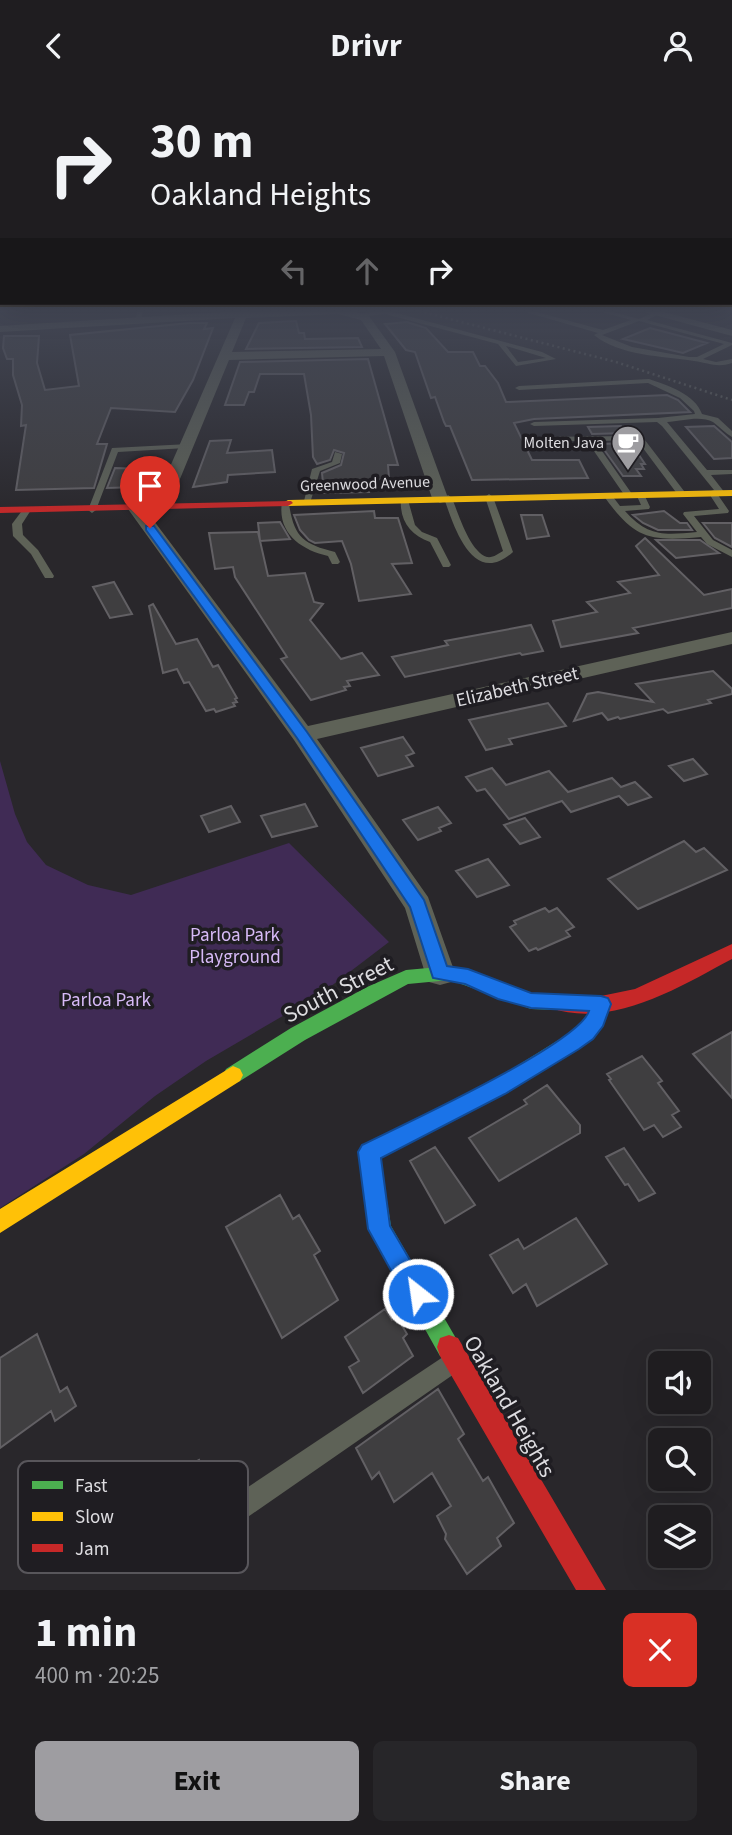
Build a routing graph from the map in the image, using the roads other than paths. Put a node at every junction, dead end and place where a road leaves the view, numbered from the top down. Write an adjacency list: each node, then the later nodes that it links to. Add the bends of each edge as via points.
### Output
1 (213, 381): 12 (street)
2 (400, 381): 21 (street)
3 (519, 388): 4 (lane, via 649,381 683,395)
4 (699, 415): 6 (lane); 8 (lane, via 715,420)
5 (626, 420): 6 (lane); 7 (lane); 10 (lane)
6 (658, 420): 15 (lane)
7 (534, 424)
8 (732, 435)
9 (589, 438): 10 (lane); 11 (lane); 18 (lane)
10 (639, 438): 16 (lane)
11 (537, 439)
12 (186, 446): 25 (street); 30 (lane, via 115,450)
13 (338, 454): 23 (lane, via 336,463 316,469)
14 (732, 472): 15 (lane)
15 (705, 473): 17 (lane)
16 (681, 493): 17 (street, Greenwood Avenue); 18 (street, Greenwood Avenue)
17 (722, 493): 31 (lane)
18 (634, 494): 19 (street, Greenwood Avenue); 27 (lane, via 646,507)
19 (607, 495): 20 (street, Greenwood Avenue); 27 (lane)
20 (489, 497): 21 (street, Greenwood Avenue); 21 (lane, via 508,552 492,559 468,548)
21 (444, 498): 22 (street, Greenwood Avenue)
22 (404, 500): 23 (street, Greenwood Avenue); 35 (lane, via 410,528 434,540)
23 (306, 503): 24 (street, Greenwood Avenue)
24 (285, 504): 25 (street, Greenwood Avenue); 34 (lane, via 293,535 305,548 332,554)
25 (160, 508): 26 (street, Greenwood Avenue)
26 (136, 509): 30 (street, Greenwood Avenue); 38 (street)
27 (617, 509): 32 (lane, via 638,531 661,538)
28 (0, 510): 29 (street, Greenwood Avenue)
29 (27, 510): 30 (street, Greenwood Avenue); 36 (lane, via 17,524 18,536)
30 (92, 510)
31 (729, 511): 32 (lane, via 687,514)
32 (703, 534): 33 (lane)
33 (732, 554)
34 (335, 562)
35 (446, 565)
36 (49, 576)
37 (732, 638): 38 (street, Elizabeth Street)
38 (302, 735): 40 (street, via 418,905)
39 (728, 959): 41 (street, South Street)
40 (440, 973): 41 (street, South Street, via 468,977 531,1000); 42 (street, South Street, via 406,978 309,1028)
41 (601, 1004): 43 (street, Oakland Heights, via 591,1026 572,1042 498,1087 369,1152 380,1229)
42 (0, 1221)
43 (456, 1359): 44 (lane); 45 (street, Oakland Heights)
44 (248, 1502)
45 (592, 1590)

